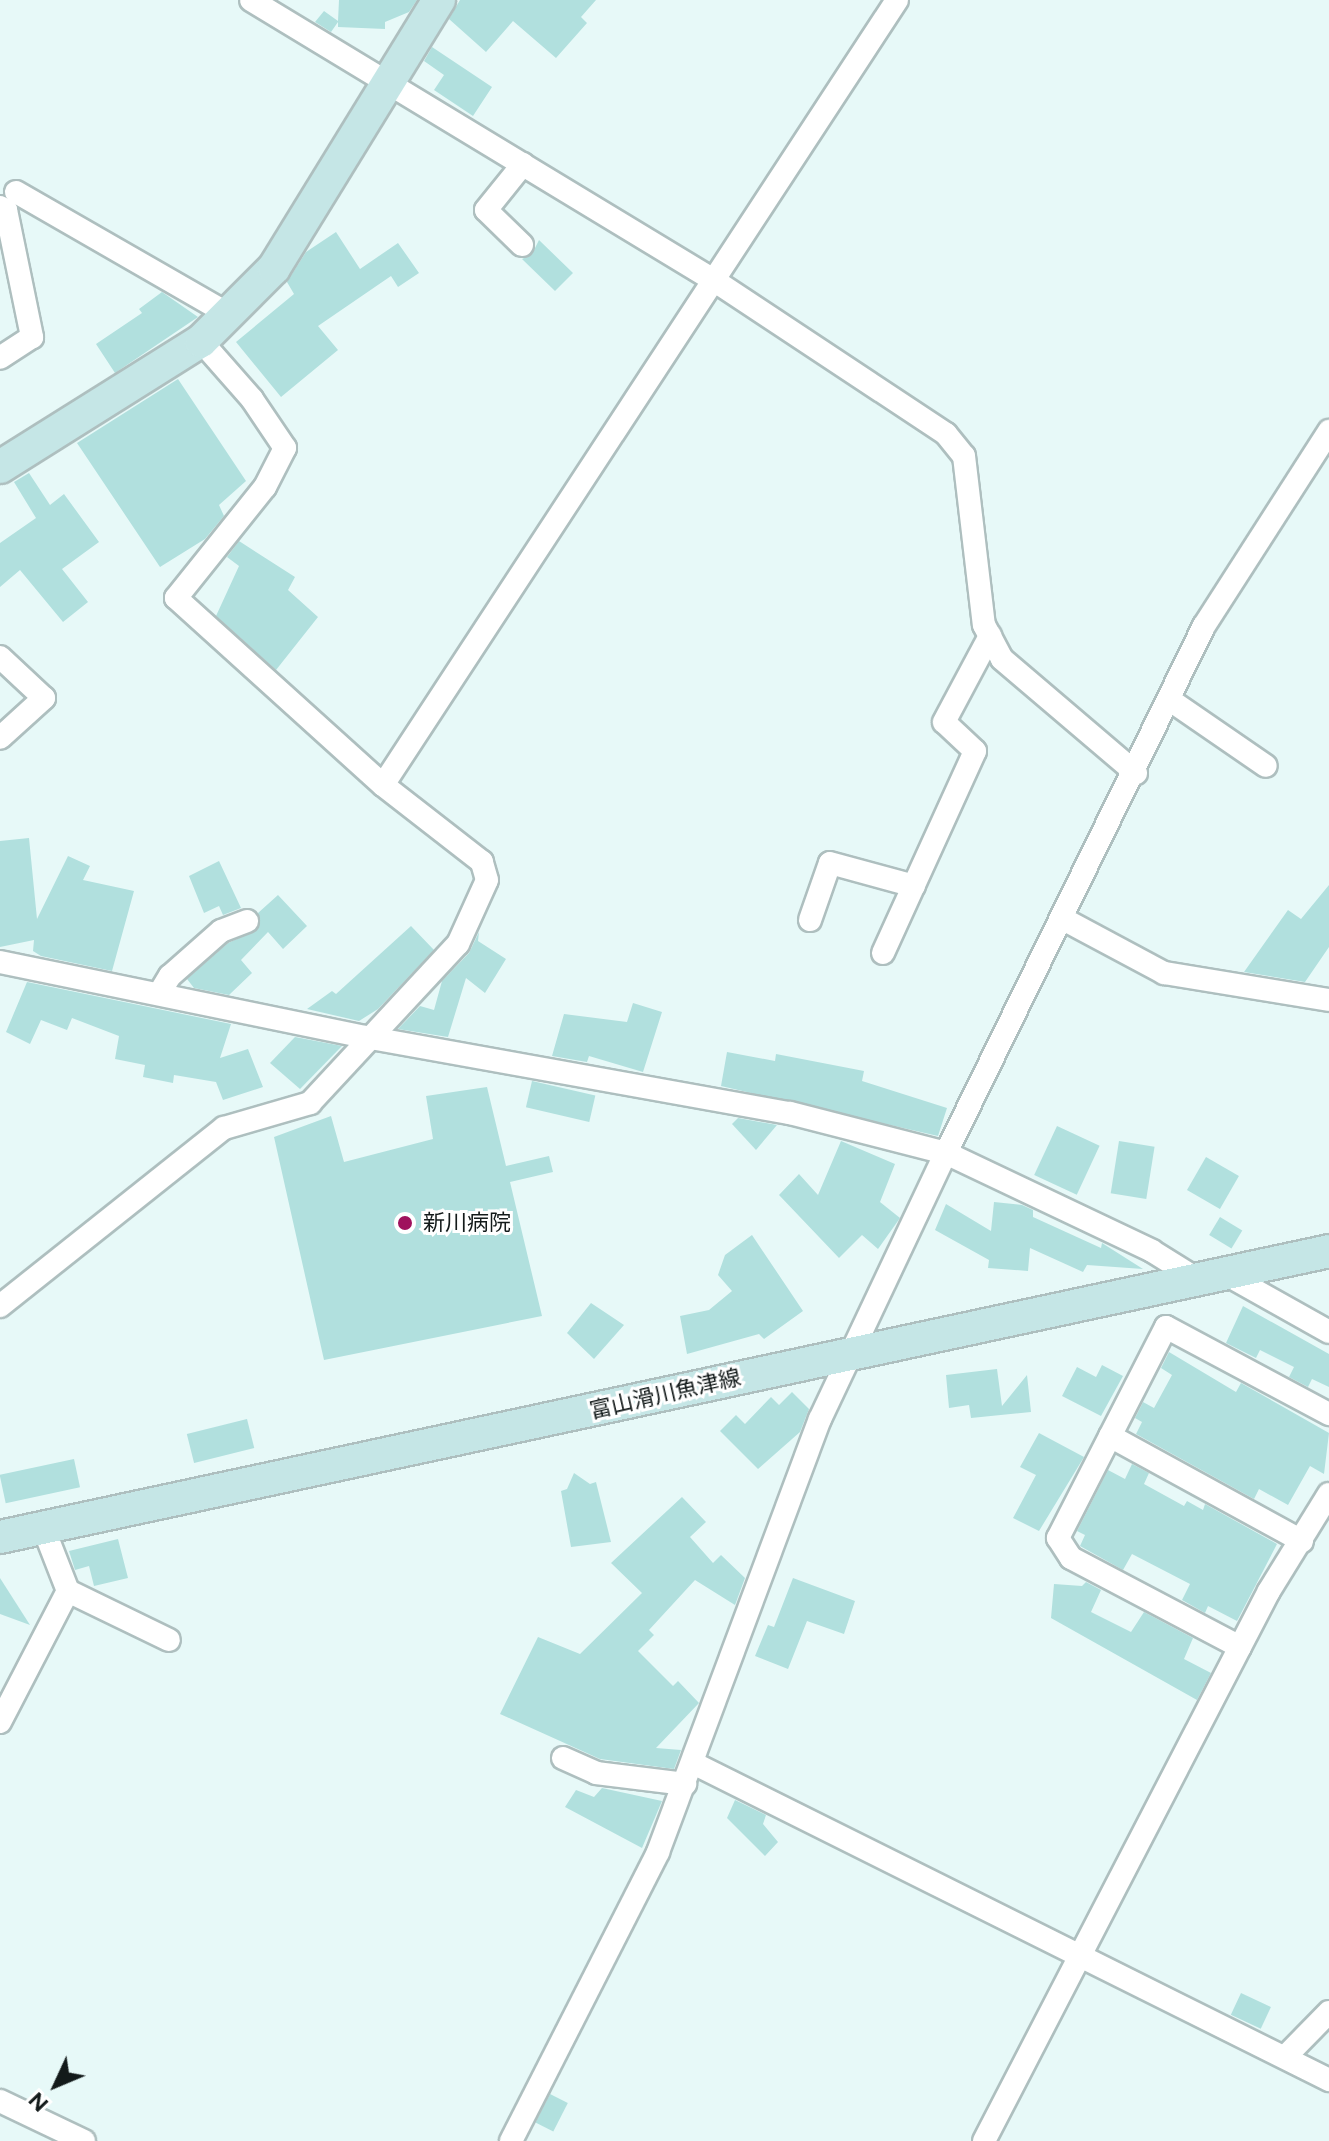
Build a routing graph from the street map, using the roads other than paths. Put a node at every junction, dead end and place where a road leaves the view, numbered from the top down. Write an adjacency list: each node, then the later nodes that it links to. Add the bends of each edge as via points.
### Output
1 (251, 0): 4 (street)
2 (439, 0): 4 (main road)
3 (897, 0): 8 (street)
4 (388, 83): 5 (street); 9 (main road, via 274,268)
5 (523, 164): 7 (street, via 486,210); 8 (street)
6 (8, 199): 9 (street); 11 (street, via 32,337)
7 (522, 245)
8 (715, 281): 14 (street, via 946,434 964,456 984,625); 20 (street)
9 (228, 314): 10 (main road)
10 (201, 341): 13 (main road); 20 (street, via 252,399 285,448 265,487 176,598)
11 (0, 358)
12 (1329, 431): 16 (street, via 1204,626)
13 (0, 467)
14 (990, 636): 19 (street, via 1002,659); 21 (street, via 944,722 975,751)
15 (0, 657): 17 (street, via 44,698)
16 (1170, 700): 18 (street); 19 (street)
17 (0, 738)
18 (1266, 766)
19 (1136, 773): 22 (street)
20 (383, 785): 29 (street, via 482,862 487,880 458,944)
21 (914, 886): 23 (street, via 830,863); 25 (street)
22 (1063, 919): 28 (street, via 1164,973); 30 (street)
23 (810, 920)
24 (247, 921): 27 (street, via 221,931 170,976)
25 (883, 953)
26 (0, 962): 27 (street)
27 (159, 994): 29 (street)
28 (1329, 1000)
29 (366, 1037): 30 (street, via 790,1113); 33 (street, via 310,1103 224,1128)
30 (946, 1153): 32 (street); 35 (street)
31 (1329, 1251): 32 (main road, 富山滑川魚津線)
32 (1210, 1276): 34 (street); 35 (main road, 富山滑川魚津線)
33 (0, 1306)
34 (1329, 1332)
35 (855, 1350): 39 (main road, 富山滑川魚津線, via 524,1427); 47 (street, via 820,1419)
36 (1329, 1414): 37 (street, via 1166,1327)
37 (1110, 1436): 41 (street); 44 (street, via 1058,1538 1071,1558)
38 (1329, 1494): 41 (street)
39 (43, 1527): 40 (main road, 富山滑川魚津線); 42 (street)
40 (0, 1537)
41 (1302, 1541): 44 (street)
42 (68, 1591): 43 (street); 45 (street)
43 (169, 1640)
44 (1240, 1647): 48 (street)
45 (0, 1722)
46 (563, 1758): 47 (street, via 596,1773)
47 (689, 1773): 48 (street); 54 (street, via 637,1895)
48 (1081, 1954): 50 (street); 55 (street)
49 (1329, 2012): 50 (street)
50 (1285, 2057): 51 (street)
51 (1329, 2080)
52 (0, 2101): 53 (street)
53 (84, 2141)
54 (511, 2141)
55 (984, 2141)

